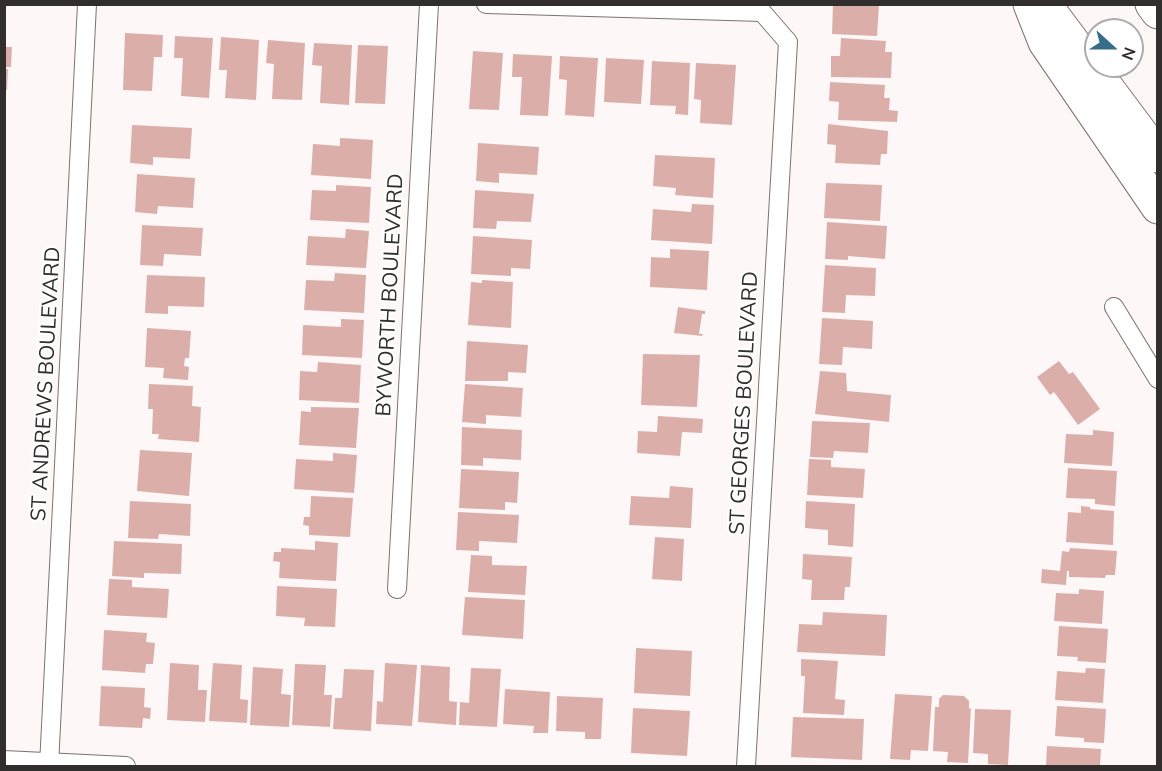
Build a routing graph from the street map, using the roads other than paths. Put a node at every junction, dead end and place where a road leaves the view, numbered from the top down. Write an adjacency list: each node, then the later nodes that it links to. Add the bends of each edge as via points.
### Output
1 (87, 4): 14 (street, ST ANDREWS BOULEVARD)
2 (429, 4): 12 (street, BYWORTH BOULEVARD)
3 (486, 4): 16 (street, ST GEORGES BOULEVARD, via 762,12 788,42)
4 (1030, 4): 9 (highway, via 1045,42)
5 (1045, 4): 8 (highway)
6 (1152, 4): 7 (highway)
7 (1158, 12)
8 (1158, 156)
9 (1158, 207)
10 (1114, 307): 11 (street)
11 (1158, 379)
12 (397, 589)
13 (4, 760): 14 (street)
14 (49, 764): 15 (street)
15 (126, 766)
16 (746, 766)

